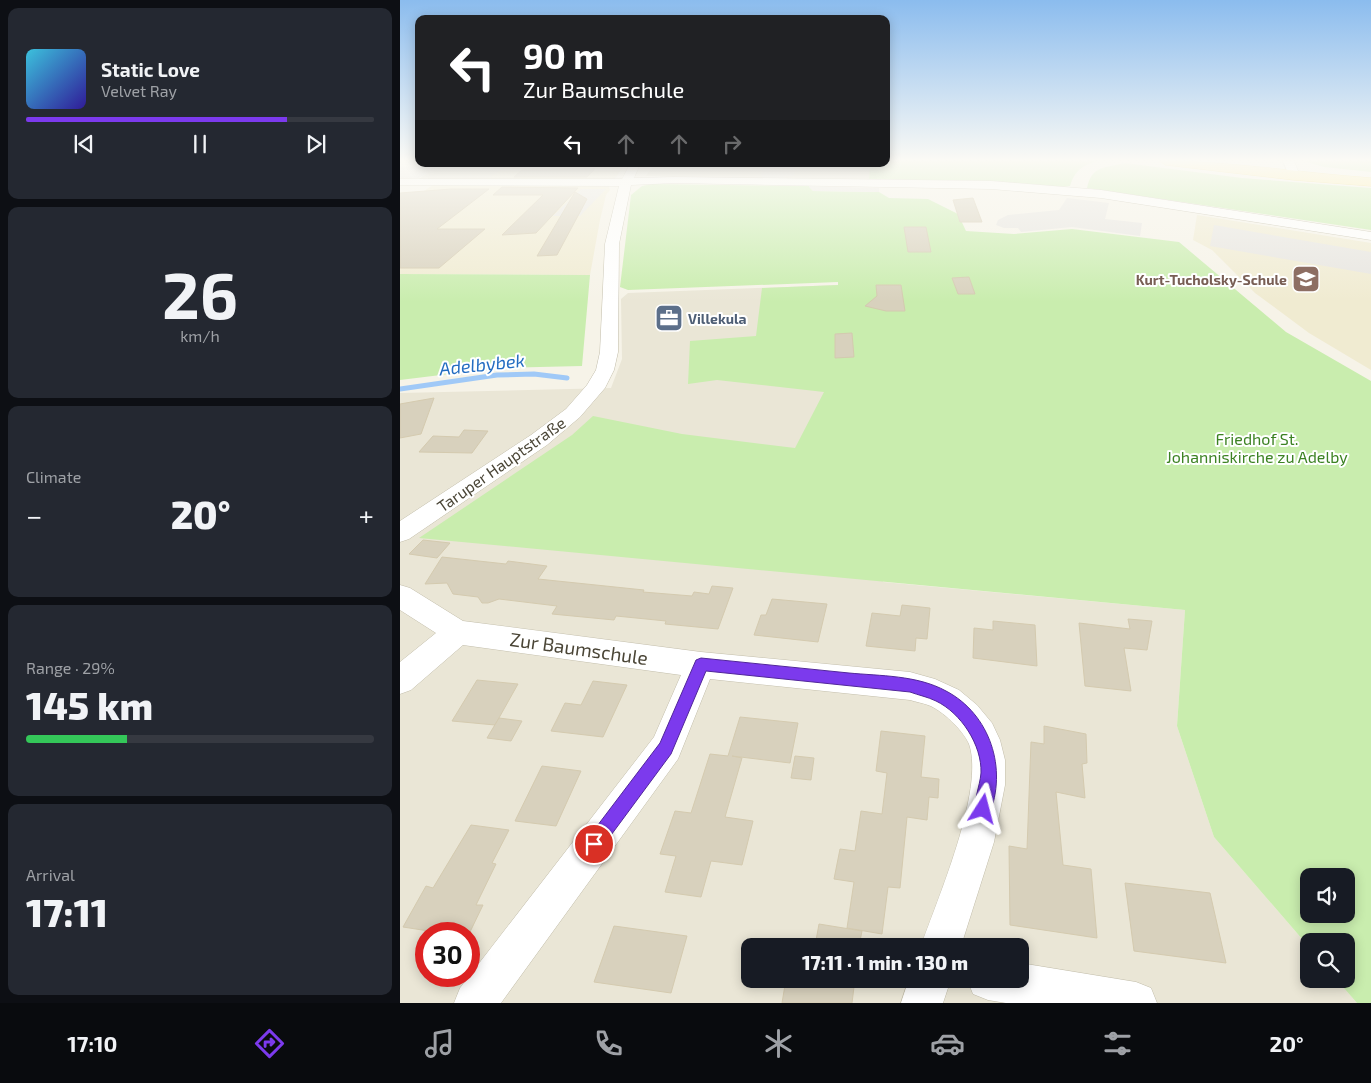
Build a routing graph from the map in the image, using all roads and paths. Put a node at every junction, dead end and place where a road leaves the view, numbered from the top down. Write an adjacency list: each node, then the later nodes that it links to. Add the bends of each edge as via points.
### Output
1 (619, 208): 4 (street, Taruper Hauptstraße, via 612,244 609,352 596,388 573,413 539,440)
2 (1190, 208): 3 (street)
3 (1371, 236)
4 (400, 533)
5 (400, 596): 6 (street, Zur Baumschule)
6 (458, 632): 7 (street, Zur Baumschule); 8 (street)
7 (701, 664): 9 (street, Zur Baumschule, via 910,686 941,696 967,716 984,741 989,772 980,828); 12 (street, via 666,748)
8 (400, 680)
9 (944, 938)
10 (1029, 986): 14 (street)
11 (927, 988): 13 (street)
12 (475, 1003)
13 (922, 1003)
14 (1136, 1003)

